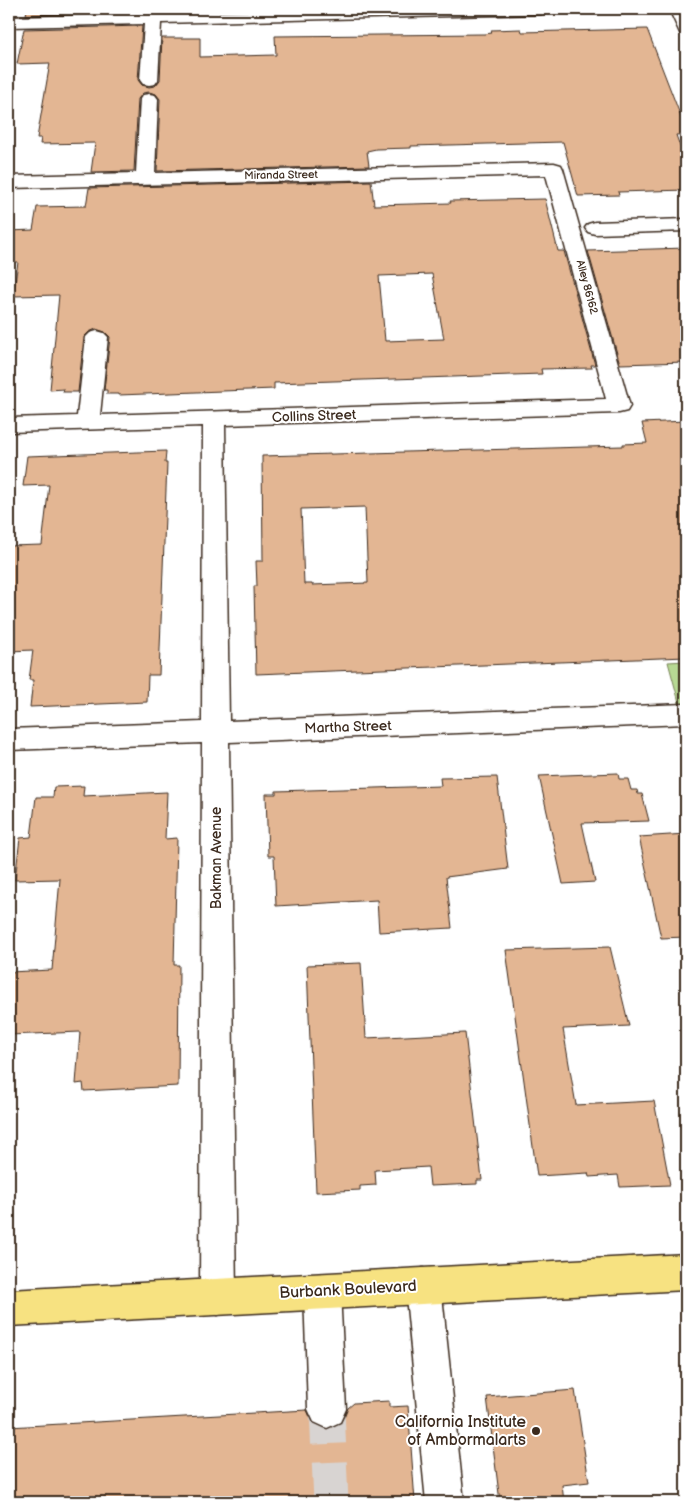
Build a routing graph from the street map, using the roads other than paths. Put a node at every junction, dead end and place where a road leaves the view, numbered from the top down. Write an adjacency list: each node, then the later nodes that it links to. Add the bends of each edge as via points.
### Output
1 (541, 9): 3 (street)
2 (678, 9): 5 (street)
3 (153, 18): 4 (street); 6 (street)
4 (9, 22)
5 (686, 29)
6 (149, 80)
7 (149, 99): 9 (street)
8 (554, 168): 9 (street, Miranda Street); 14 (street, Alley 86162)
9 (145, 179): 10 (street, Miranda Street)
10 (9, 182)
11 (686, 225): 12 (street)
12 (595, 228)
13 (97, 336): 16 (street)
14 (619, 406): 15 (street, Collins Street)
15 (214, 419): 16 (street, Collins Street); 19 (street, Bakman Avenue)
16 (88, 422): 17 (street, Collins Street)
17 (9, 425)
18 (686, 714): 19 (street, Martha Street)
19 (215, 732): 20 (street, Martha Street); 24 (street, Bakman Avenue)
20 (9, 740)
21 (686, 1272): 22 (main road, Burbank Boulevard)
22 (423, 1286): 23 (main road, Burbank Boulevard); 27 (street)
23 (322, 1292): 24 (main road, Burbank Boulevard); 26 (street)
24 (218, 1297): 25 (main road, Burbank Boulevard)
25 (9, 1308)
26 (327, 1409)
27 (445, 1502)

